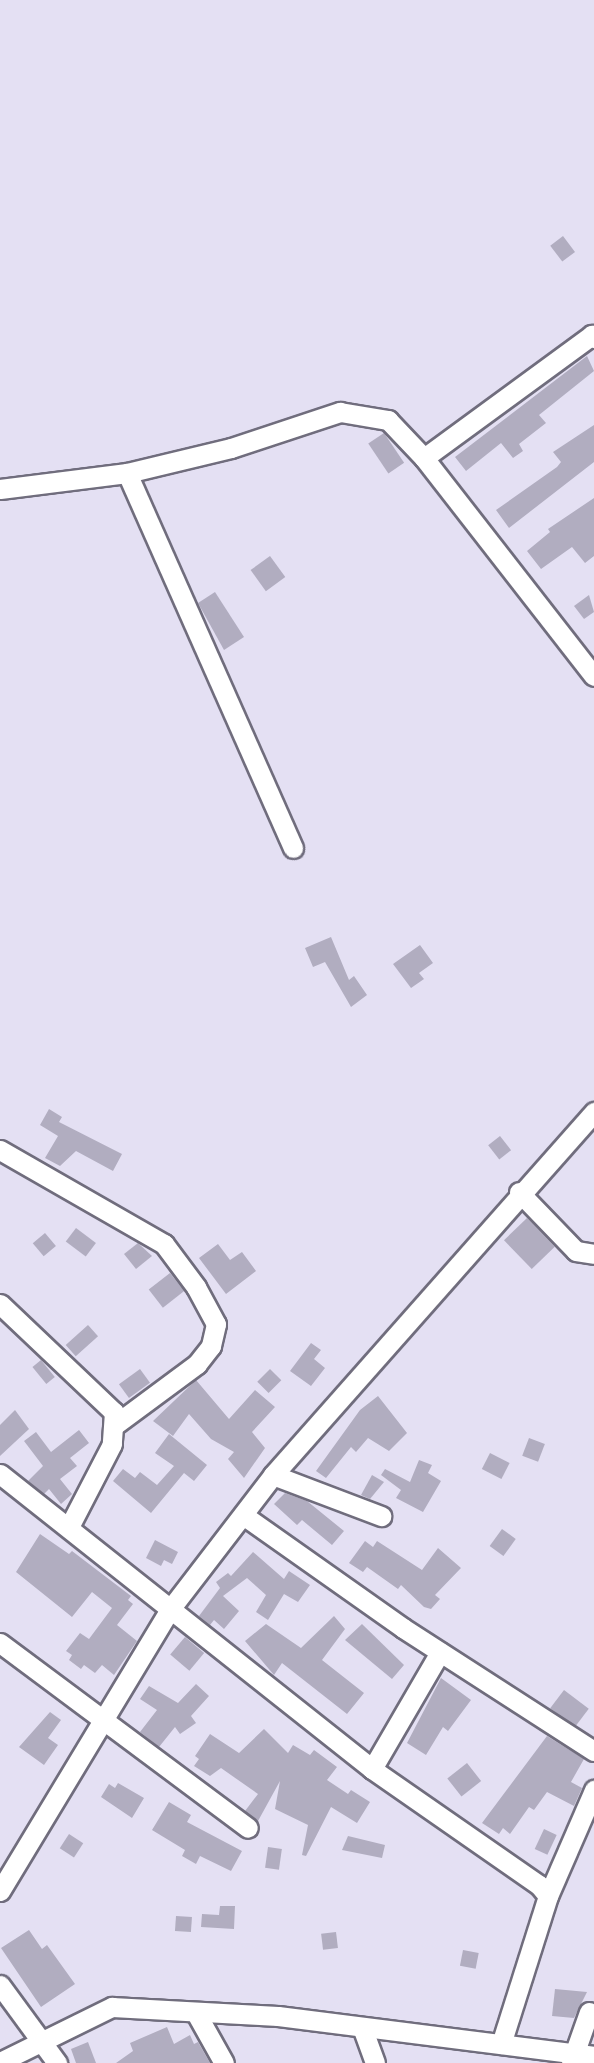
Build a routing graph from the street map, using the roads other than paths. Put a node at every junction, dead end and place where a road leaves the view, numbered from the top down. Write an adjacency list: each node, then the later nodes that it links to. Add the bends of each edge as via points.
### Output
1 (593, 335): 2 (street)
2 (424, 458): 3 (street, via 388,420 340,412 231,448); 5 (street)
3 (127, 473): 4 (street); 6 (street)
4 (0, 489)
5 (594, 676)
6 (293, 848)
7 (594, 1112): 9 (street)
8 (0, 1150): 12 (street, via 164,1244 216,1324 211,1346 197,1364)
9 (519, 1192): 10 (street, via 576,1251); 14 (street)
10 (594, 1254)
11 (0, 1304): 12 (street, via 114,1412)
12 (116, 1424): 17 (street, via 112,1444)
13 (0, 1474): 17 (street)
14 (273, 1475): 15 (street); 16 (street)
15 (243, 1515): 18 (street); 20 (street)
16 (381, 1516)
17 (69, 1527): 18 (street)
18 (171, 1608): 21 (street); 23 (street)
19 (0, 1643): 21 (street)
20 (440, 1652): 22 (street); 23 (street)
21 (102, 1722): 25 (street); 26 (street)
22 (594, 1751)
23 (372, 1769): 27 (street)
24 (594, 1790): 27 (street)
25 (248, 1828)
26 (0, 1891)
27 (548, 1896): 33 (street)
28 (0, 1985): 32 (street)
29 (589, 2012): 34 (street)
30 (196, 2013): 31 (street, via 278,2016); 32 (street, via 112,2007); 37 (street)
31 (362, 2027): 33 (street); 38 (street)
32 (40, 2040): 35 (street); 36 (street)
33 (501, 2044): 34 (street)
34 (580, 2058)
35 (0, 2062)
36 (57, 2063)
37 (224, 2063)
38 (375, 2063)

